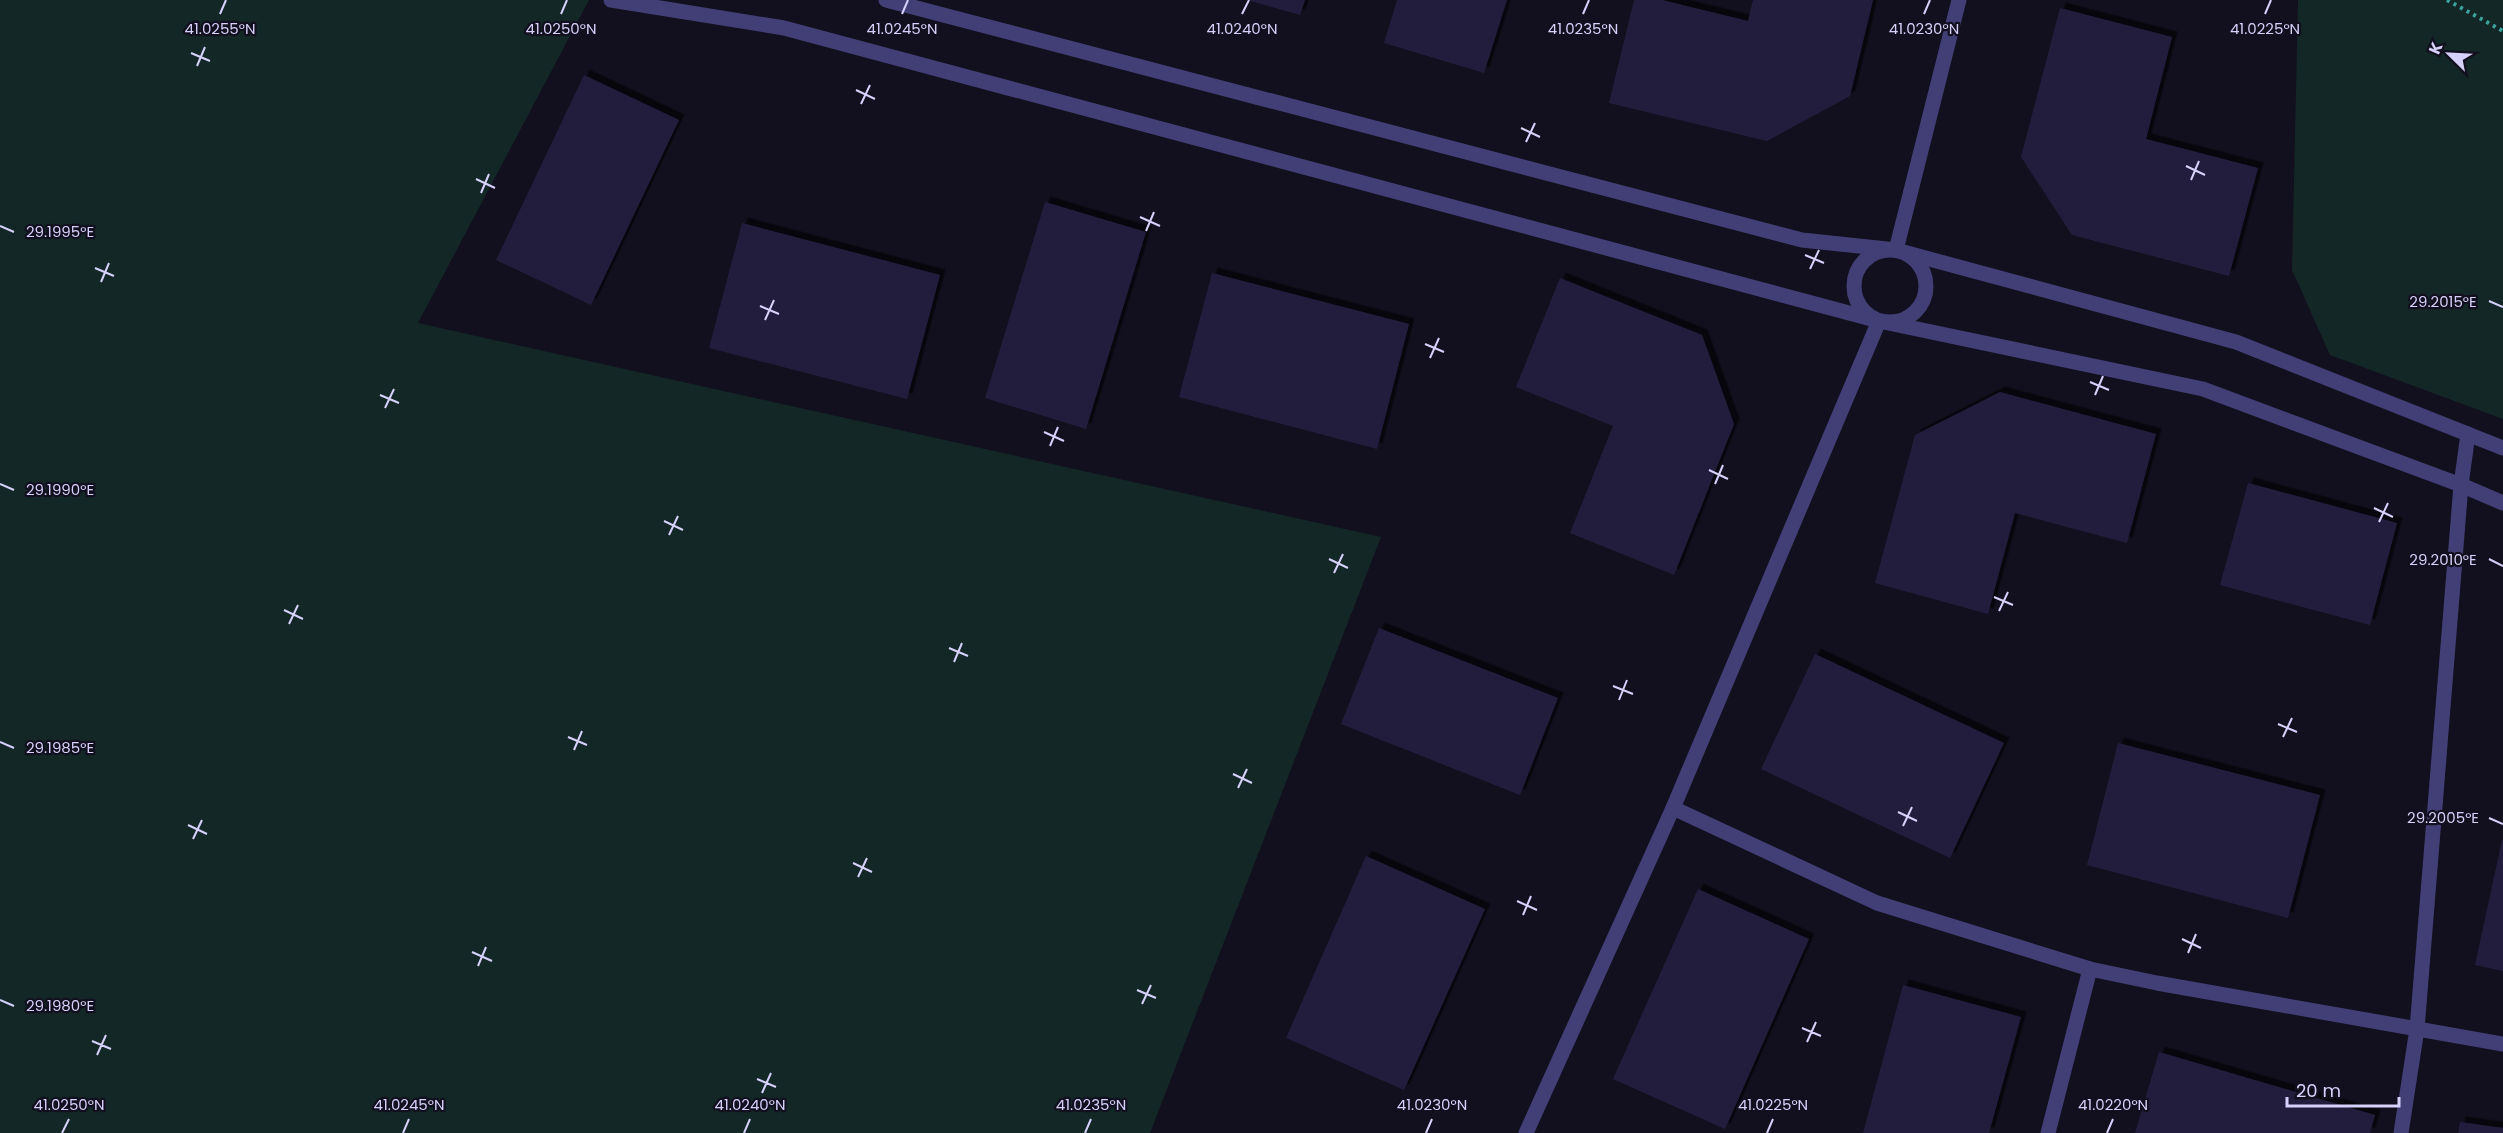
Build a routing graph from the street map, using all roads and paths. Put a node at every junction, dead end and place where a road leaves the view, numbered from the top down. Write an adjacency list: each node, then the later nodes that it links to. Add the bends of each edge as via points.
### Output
1 (611, 0): 7 (street, via 784,27)
2 (886, 0): 6 (street, via 1802,240)
3 (1959, 0): 6 (street)
4 (2447, 0): 5 (path)
5 (2503, 32)
6 (1896, 250): 7 (street, via 1873,253 1856,271 1853,283 1860,307); 7 (street, via 1922,268 1926,290 1910,316 1890,323); 8 (street, via 2236,342)
7 (1879, 321): 10 (street, via 2203,389); 12 (street)
8 (2468, 434): 9 (street); 10 (street)
9 (2503, 448)
10 (2462, 485): 11 (street); 14 (street)
11 (2503, 503)
12 (1673, 808): 13 (street, via 1877,903); 16 (street)
13 (2090, 969): 14 (street); 17 (street)
14 (2417, 1029): 15 (street); 18 (street)
15 (2503, 1044)
16 (1526, 1133)
17 (2049, 1133)
18 (2401, 1133)

